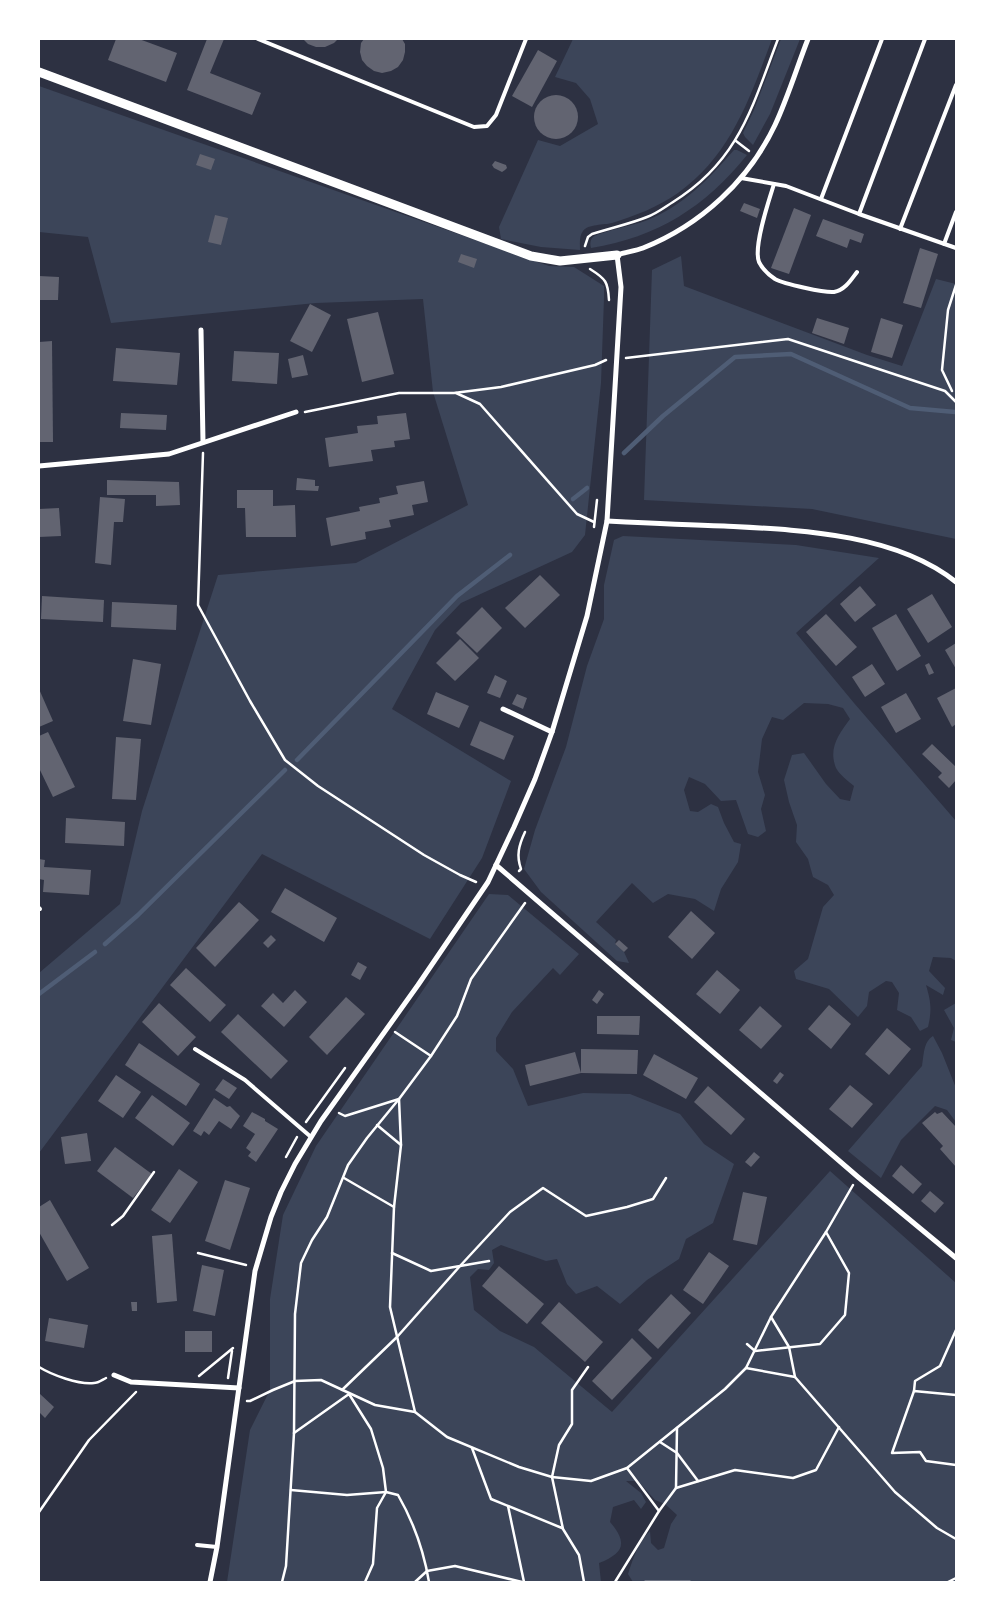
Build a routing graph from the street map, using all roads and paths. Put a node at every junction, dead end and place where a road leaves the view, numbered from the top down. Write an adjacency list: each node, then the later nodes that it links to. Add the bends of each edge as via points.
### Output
1 (258, 39): 2 (lane, via 474,127 487,126 496,115)
2 (526, 39)
3 (778, 39): 9 (path)
4 (808, 39): 10 (street, via 775,124)
5 (882, 39): 13 (lane)
6 (925, 39): 15 (lane)
7 (39, 72): 20 (street, via 531,256)
8 (956, 85): 16 (lane)
9 (736, 142): 10 (path); 20 (path, via 708,176 688,193 648,217 588,237 584,242)
10 (757, 157): 11 (street)
11 (741, 178): 12 (lane); 19 (street, via 718,202 683,226 643,248)
12 (774, 184): 13 (lane); 21 (lane, via 758,245 758,261 764,270 775,279 836,292 849,284)
13 (821, 199): 15 (lane)
14 (956, 212): 17 (lane)
15 (859, 214): 16 (lane)
16 (900, 229): 17 (lane)
17 (944, 244): 18 (lane)
18 (956, 248)
19 (618, 254): 20 (street); 35 (street, via 621,287)
20 (586, 259): 23 (path, via 587,267 608,285)
21 (857, 272)
22 (956, 285): 28 (path, via 948,310 942,370)
23 (609, 308)
24 (201, 330): 32 (street)
25 (626, 358): 27 (path, via 788,338)
26 (608, 367): 29 (path, via 609,359 500,387)
27 (945, 391): 28 (path); 30 (path)
28 (954, 391)
29 (454, 393): 31 (path, via 399,393); 36 (path, via 480,404 577,514)
30 (956, 402)
31 (296, 412): 32 (street)
32 (203, 442): 33 (street, via 168,454); 43 (path, via 198,605 285,760 318,786 424,855 476,882)
33 (39, 466)
34 (597, 494): 36 (path)
35 (607, 521): 37 (street); 38 (street, via 802,530 862,541 914,556)
36 (595, 522): 37 (path, via 594,529)
37 (605, 530): 40 (street, via 587,616)
38 (956, 582)
39 (502, 709): 40 (street)
40 (552, 732): 42 (street, via 535,779)
41 (525, 832): 44 (path, via 519,850 521,869)
42 (496, 865): 44 (street); 46 (street, via 477,898)
43 (479, 877)
44 (514, 878): 45 (street)
45 (533, 895): 48 (path, via 471,979 457,1016); 58 (street)
46 (387, 1027): 48 (path); 51 (street)
47 (194, 1049): 53 (lane, via 245,1080)
48 (431, 1056): 50 (path)
49 (344, 1068): 53 (path)
50 (399, 1099): 51 (path, via 345,1116); 52 (path); 55 (path)
51 (330, 1107): 54 (street)
52 (377, 1125): 55 (path); 59 (path, via 348,1165)
53 (301, 1130): 54 (lane); 56 (path)
54 (311, 1137): 85 (street, via 281,1192 260,1254)
55 (401, 1145): 61 (path)
56 (285, 1158)
57 (154, 1172): 62 (path, via 123,1216)
58 (858, 1177): 63 (path); 66 (street)
59 (343, 1178): 61 (path); 81 (path, via 301,1263 295,1314)
60 (666, 1178): 69 (path, via 653,1199 586,1216 543,1188 510,1212)
61 (394, 1207): 65 (path)
62 (112, 1225)
63 (826, 1232): 70 (path); 74 (path, via 849,1273 845,1314 820,1344)
64 (198, 1253): 67 (path, via 246,1265)
65 (392, 1253): 69 (path, via 431,1271); 72 (path, via 390,1306)
66 (956, 1258)
67 (248, 1259)
68 (488, 1261): 69 (path)
69 (460, 1266): 72 (path)
70 (771, 1317): 74 (path); 75 (path)
71 (956, 1330): 87 (path, via 940,1366 915,1381)
72 (397, 1337): 86 (path); 91 (path)
73 (747, 1344): 75 (path)
74 (789, 1347): 75 (path); 80 (path)
75 (755, 1351): 78 (path)
76 (39, 1367): 79 (path, via 57,1377 90,1383)
77 (588, 1367): 100 (path, via 572,1390 572,1424 559,1445)
78 (746, 1368): 80 (path); 92 (path, via 725,1390)
79 (114, 1375): 82 (street, via 131,1382)
80 (795, 1377): 93 (path)
81 (294, 1381): 86 (path, via 321,1380); 90 (path); 94 (path)
82 (142, 1382): 83 (street); 107 (path, via 89,1440)
83 (188, 1385): 84 (street); 84 (path, via 233,1348)
84 (226, 1387): 85 (street)
85 (239, 1388): 111 (street)
86 (342, 1390): 88 (path)
87 (914, 1392): 89 (path); 98 (path, via 892,1453 920,1452 926,1461)
88 (349, 1394): 91 (path, via 375,1405); 94 (path); 104 (path, via 372,1428)
89 (956, 1395)
90 (250, 1401)
91 (415, 1412): 96 (path, via 446,1437)
92 (677, 1427): 95 (path); 97 (path)
93 (839, 1427): 101 (path, via 816,1470 793,1478 736,1470); 109 (path, via 895,1492 937,1528)
94 (294, 1433): 103 (path)
95 (659, 1441): 97 (path); 99 (path)
96 (472, 1448): 100 (path); 105 (path, via 491,1499)
97 (677, 1453): 101 (path); 102 (path)
98 (956, 1465)
99 (627, 1468): 100 (path, via 591,1481); 106 (path)
100 (552, 1477): 108 (path)
101 (698, 1481): 102 (path)
102 (676, 1488): 106 (path)
103 (290, 1490): 104 (path, via 347,1495); 115 (path, via 286,1566)
104 (386, 1492): 112 (path, via 398,1495 409,1515); 116 (path, via 377,1508 373,1564)
105 (508, 1506): 108 (path); 119 (path)
106 (659, 1511): 121 (path)
107 (39, 1512)
108 (563, 1529): 120 (path, via 579,1555)
109 (956, 1538)
110 (196, 1545): 111 (lane)
111 (217, 1547): 114 (street)
112 (427, 1571): 117 (path); 118 (path); 119 (path, via 454,1566)
113 (956, 1578): 124 (path)
114 (210, 1582)
115 (282, 1582)
116 (365, 1582)
117 (415, 1582)
118 (429, 1582)
119 (523, 1582)
120 (584, 1582)
121 (615, 1582)
122 (645, 1582): 123 (path)
123 (690, 1582)
124 (948, 1582)

